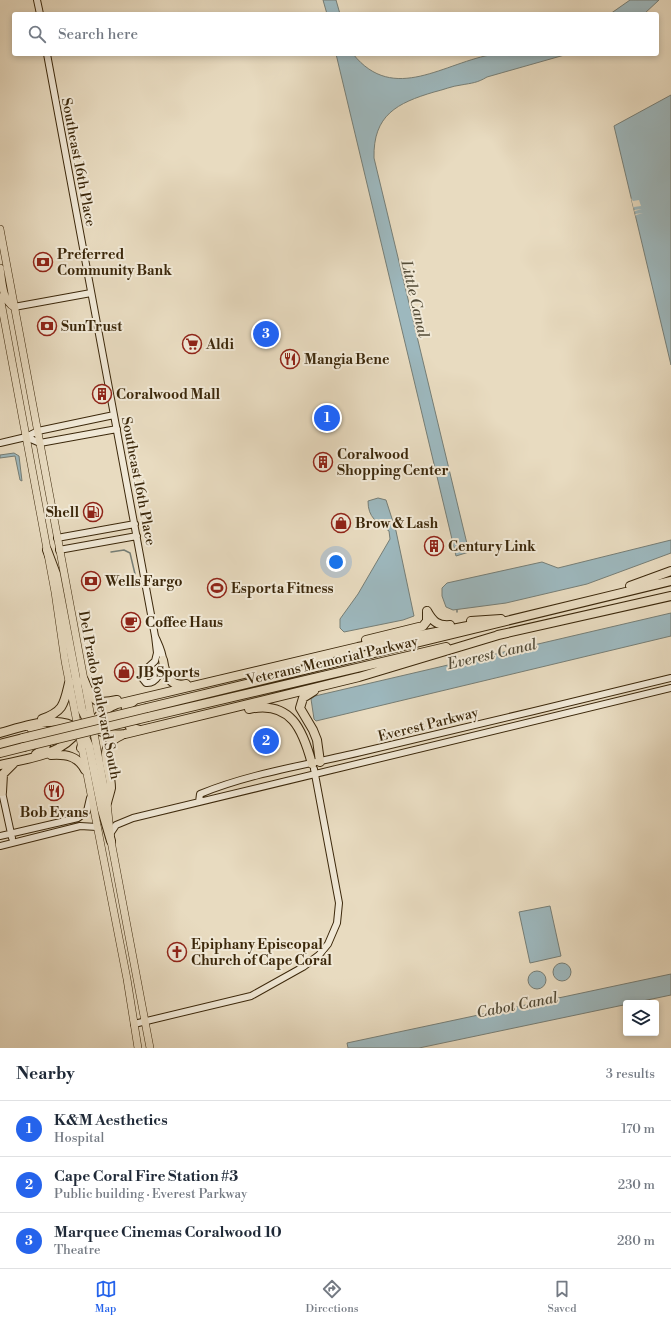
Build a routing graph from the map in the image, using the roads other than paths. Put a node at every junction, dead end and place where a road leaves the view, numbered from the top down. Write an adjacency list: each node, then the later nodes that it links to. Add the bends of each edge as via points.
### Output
1 (37, 0): 2 (street)
2 (40, 12)
3 (47, 56): 6 (street, Southeast 16th Place)
4 (0, 229): 8 (main road, Del Prado Boulevard South)
5 (0, 268): 8 (main road, via 5,295)
6 (91, 293): 8 (street); 9 (street, Southeast 16th Place)
7 (0, 297): 12 (main road, Del Prado Boulevard South)
8 (14, 307): 11 (main road, Del Prado Boulevard South)
9 (114, 415): 10 (street, Southeast 16th Place); 11 (street)
10 (117, 429): 14 (street); 15 (street, Southeast 16th Place)
11 (38, 431): 12 (street); 14 (main road, Del Prado Boulevard South)
12 (26, 437): 13 (street); 14 (street); 18 (main road, Del Prado Boulevard South)
13 (0, 442)
14 (40, 443): 17 (main road, Del Prado Boulevard South)
15 (134, 524): 16 (street, Southeast 16th Place); 17 (street)
16 (137, 536): 19 (street); 27 (street, Southeast 16th Place)
17 (57, 538): 19 (main road, Del Prado Boulevard South)
18 (47, 550): 34 (main road, Del Prado Boulevard South); 43 (highway, via 56,574 80,704)
19 (59, 550): 33 (main road, Del Prado Boulevard South)
20 (671, 571): 23 (highway, Veterans Memorial Parkway)
21 (671, 581): 23 (highway, Veterans Memorial Parkway)
22 (671, 596): 26 (highway, Veterans Memorial Parkway)
23 (580, 602): 24 (highway, Veterans Memorial Parkway)
24 (528, 615): 25 (highway); 52 (highway, Veterans Memorial Parkway, bridge)
25 (500, 619): 29 (highway); 29 (highway, via 442,626 433,621 427,611 427,621 420,627 339,646)
26 (502, 634): 31 (highway); 54 (highway, Veterans Memorial Parkway, bridge)
27 (156, 636): 28 (street); 28 (street, Southeast 16th Place, via 156,658 153,664 143,671 144,682 152,683 157,679)
28 (163, 660): 30 (highway, via 167,677 177,684 219,675)
29 (290, 663): 30 (highway)
30 (243, 674): 36 (highway)
31 (359, 677): 45 (highway); 58 (highway, via 314,691 301,701 301,713 317,740)
32 (671, 678): 37 (street, Everest Parkway)
33 (84, 680): 36 (highway, via 91,695 100,703 156,691); 41 (main road, Del Prado Boulevard South)
34 (69, 683): 46 (highway, via 64,703 56,714); 48 (main road, Del Prado Boulevard South)
35 (671, 688): 39 (street, Everest Parkway)
36 (173, 691): 38 (highway)
37 (610, 693): 39 (street); 40 (street, Everest Parkway)
38 (142, 699): 43 (highway, via 108,708); 47 (highway, via 128,705 124,715 130,727)
39 (612, 702): 42 (street, Everest Parkway)
40 (553, 707): 42 (street); 44 (street, Everest Parkway)
41 (89, 709): 43 (highway)
42 (555, 715): 51 (street, Everest Parkway)
43 (90, 724): 48 (highway); 50 (highway, via 109,734); 65 (main road, Del Prado Boulevard South)
44 (470, 726): 51 (street); 58 (street, Everest Parkway)
45 (156, 727): 47 (highway); 58 (highway, via 174,727 254,708 273,709 298,725)
46 (12, 730): 48 (highway, via 53,721 67,723); 49 (highway); 56 (highway, via 40,727 45,731 48,738 46,746)
47 (144, 730): 50 (highway)
48 (80, 732): 53 (highway); 55 (highway, via 61,748); 69 (highway, via 89,746 102,810)
49 (0, 733)
50 (125, 734): 65 (highway, via 112,741 106,752 111,787)
51 (472, 735): 61 (street, Everest Parkway)
52 (0, 744)
53 (81, 748): 60 (main road, Del Prado Boulevard South)
54 (0, 753)
55 (40, 756): 56 (highway); 60 (highway, via 66,755 79,760)
56 (28, 758): 57 (highway)
57 (16, 761): 59 (highway); 62 (highway, via 2,774)
58 (316, 763): 61 (street); 64 (street, Everest Parkway, via 231,782 200,794)
59 (0, 765)
60 (85, 770): 63 (main road, Del Prado Boulevard South)
61 (314, 773): 64 (street, Everest Parkway); 72 (street, via 339,903 335,930 324,950 303,967 251,996)
62 (1, 789): 67 (street)
63 (90, 798): 66 (main road, Del Prado Boulevard South); 67 (street, via 87,811 78,818)
64 (199, 802): 69 (street, Everest Parkway, via 127,820 116,825)
65 (107, 803): 69 (main road, Del Prado Boulevard South)
66 (97, 827): 70 (street, via 80,826); 73 (main road, Del Prado Boulevard South)
67 (11, 834): 68 (street); 70 (street)
68 (0, 836)
69 (111, 838): 72 (main road, Del Prado Boulevard South)
70 (13, 843): 71 (street)
71 (0, 846)
72 (146, 1022): 73 (street); 75 (main road, Del Prado Boulevard South)
73 (134, 1024): 74 (main road, Del Prado Boulevard South)
74 (138, 1048)
75 (150, 1048)

